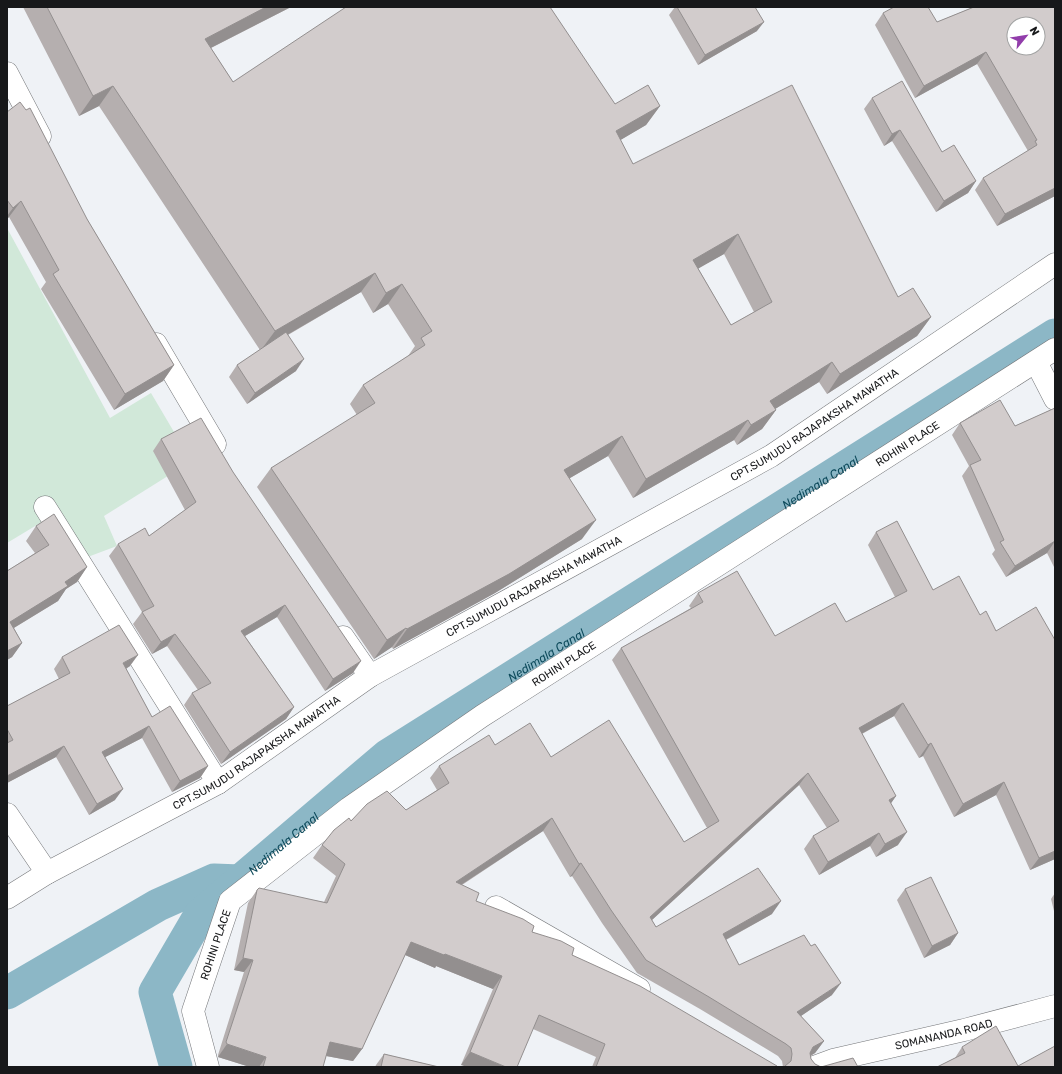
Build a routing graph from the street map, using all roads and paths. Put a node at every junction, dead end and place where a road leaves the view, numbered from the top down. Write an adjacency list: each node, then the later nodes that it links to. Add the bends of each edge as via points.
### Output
1 (7, 73): 2 (street)
2 (48, 154)
3 (1055, 264): 11 (street, CPT.SUMUDU RAJAPAKSHA MAWATHA, via 771,456)
4 (147, 329): 8 (street)
5 (1055, 349): 6 (street, ROHINI PLACE)
6 (1036, 362): 7 (street); 20 (street, ROHINI PLACE, via 482,716 349,808 230,901 193,1011)
7 (1055, 399)
8 (227, 464)
9 (45, 507): 12 (street)
10 (330, 618): 11 (street)
11 (370, 676): 12 (street, CPT.SUMUDU RAJAPAKSHA MAWATHA)
12 (218, 783): 14 (street, CPT.SUMUDU RAJAPAKSHA MAWATHA)
13 (7, 814): 14 (street)
14 (47, 873): 15 (street, CPT.SUMUDU RAJAPAKSHA MAWATHA)
15 (7, 898)
16 (496, 907): 17 (street)
17 (653, 996)
18 (1055, 1006): 19 (street, SOMANANDA ROAD)
19 (824, 1064)
20 (208, 1067)

